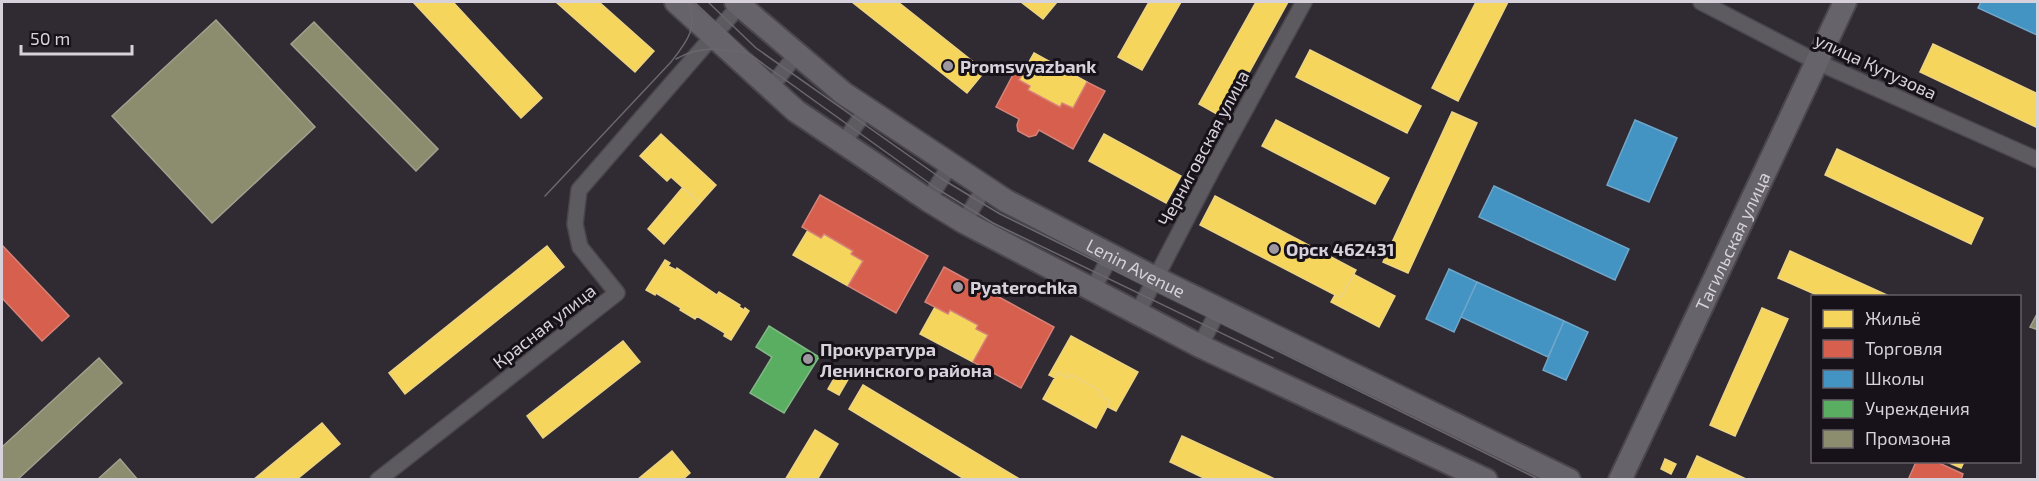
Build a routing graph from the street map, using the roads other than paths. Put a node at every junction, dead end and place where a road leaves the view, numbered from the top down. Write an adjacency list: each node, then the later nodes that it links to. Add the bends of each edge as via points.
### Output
1 (676, 2): 6 (main road)
2 (1304, 2): 18 (street, Черниговская улица)
3 (1701, 2): 8 (street, улица Кутузова)
4 (1845, 2): 8 (main road, Тагильская улица)
5 (738, 3): 6 (street, Красная улица); 7 (main road, Lenin Avenue)
6 (714, 37): 9 (main road); 23 (street, Красная улица, via 579,190 574,224 580,247 617,293)
7 (797, 54): 9 (street); 10 (main road, Lenin Avenue)
8 (1817, 62): 12 (street, улица Кутузова); 26 (main road, Тагильская улица)
9 (770, 88): 11 (main road)
10 (867, 109): 11 (street); 13 (main road, Lenin Avenue)
11 (843, 143): 15 (main road)
12 (2037, 160)
13 (951, 165): 14 (main road, Lenin Avenue); 15 (street)
14 (985, 187): 16 (street); 17 (main road, Lenin Avenue)
15 (928, 200): 16 (main road)
16 (964, 222): 19 (main road)
17 (1111, 255): 18 (main road, Lenin Avenue); 19 (street)
18 (1155, 278): 20 (main road, Lenin Avenue); 21 (street, Черниговская улица)
19 (1092, 291): 21 (main road)
20 (1219, 309): 22 (street); 25 (main road, Lenin Avenue)
21 (1137, 314): 22 (main road)
22 (1200, 346): 24 (main road)
23 (378, 480)
24 (1486, 480)
25 (1569, 480)
26 (1620, 480)

